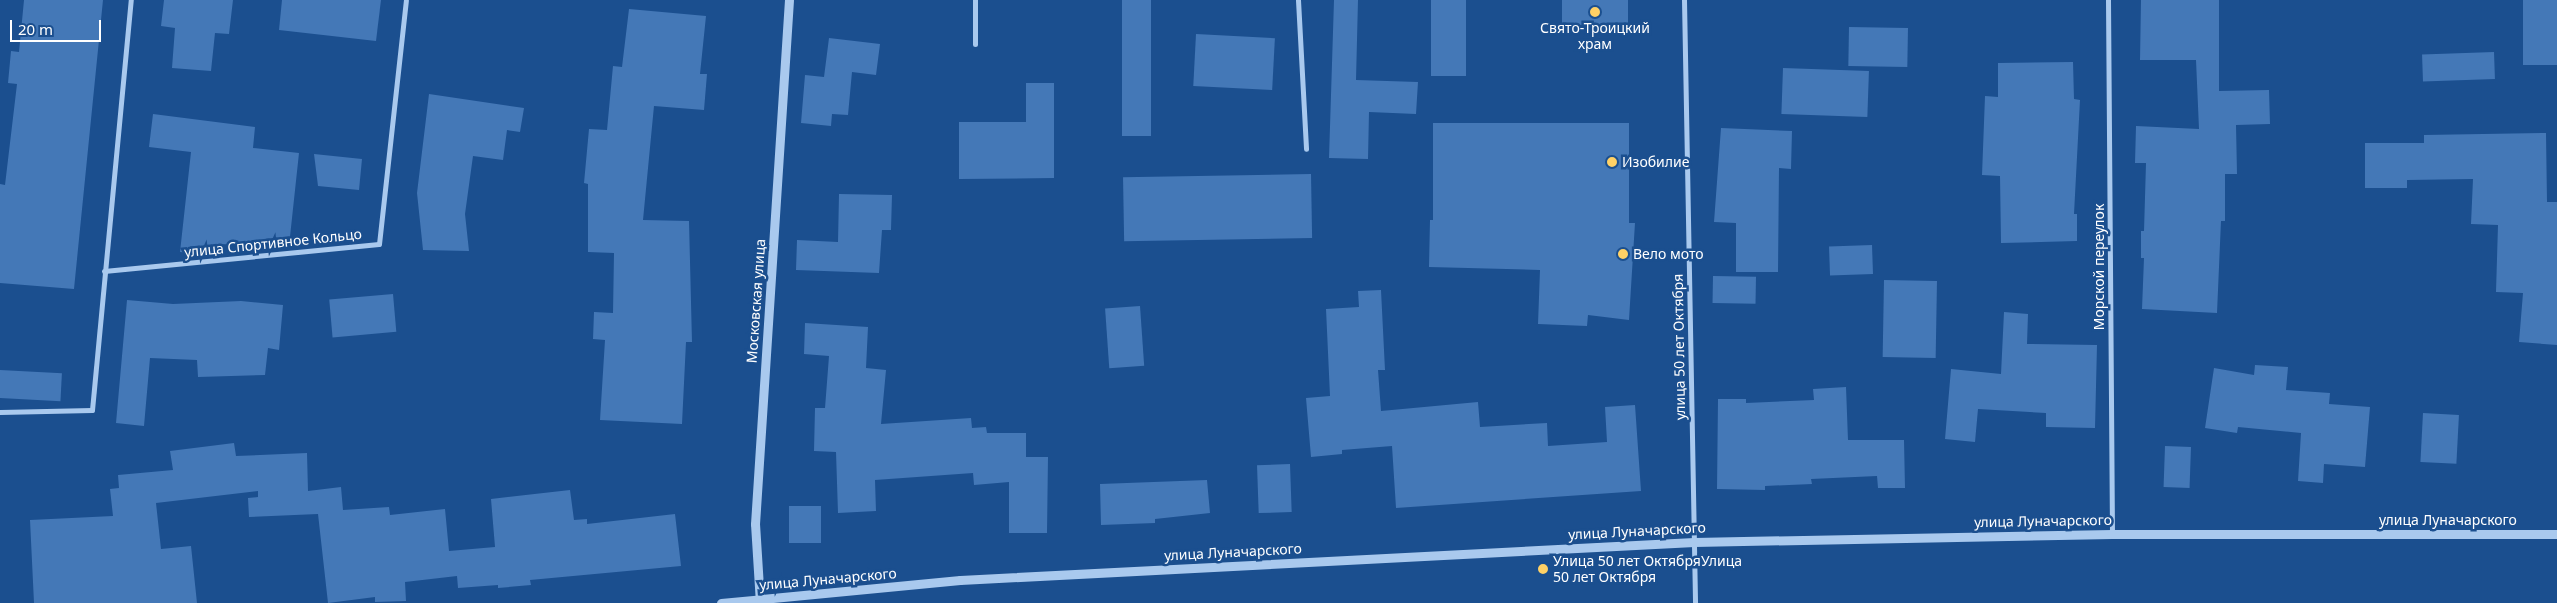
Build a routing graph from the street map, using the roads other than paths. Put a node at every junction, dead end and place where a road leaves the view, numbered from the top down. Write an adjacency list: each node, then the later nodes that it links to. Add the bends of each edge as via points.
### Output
1 (132, 0): 10 (street)
2 (406, 0): 10 (street, улица Спортивное Кольцо, via 379,244)
3 (789, 0): 15 (street, Московская улица, via 755,524)
4 (975, 0): 8 (street)
5 (1298, 0): 9 (street)
6 (1684, 0): 14 (street, улица 50 лет Октября)
7 (2108, 0): 12 (street, Морской переулок)
8 (975, 44)
9 (1306, 149)
10 (104, 271): 11 (street, via 92,410)
11 (0, 412)
12 (2112, 534): 13 (street, улица Луначарского); 14 (street, улица Луначарского)
13 (2557, 534)
14 (1694, 542): 15 (street, улица Луначарского, via 960,580); 17 (street, улица 50 лет Октября)
15 (760, 601): 16 (street, улица Луначарского)
16 (721, 603)
17 (1696, 603)

